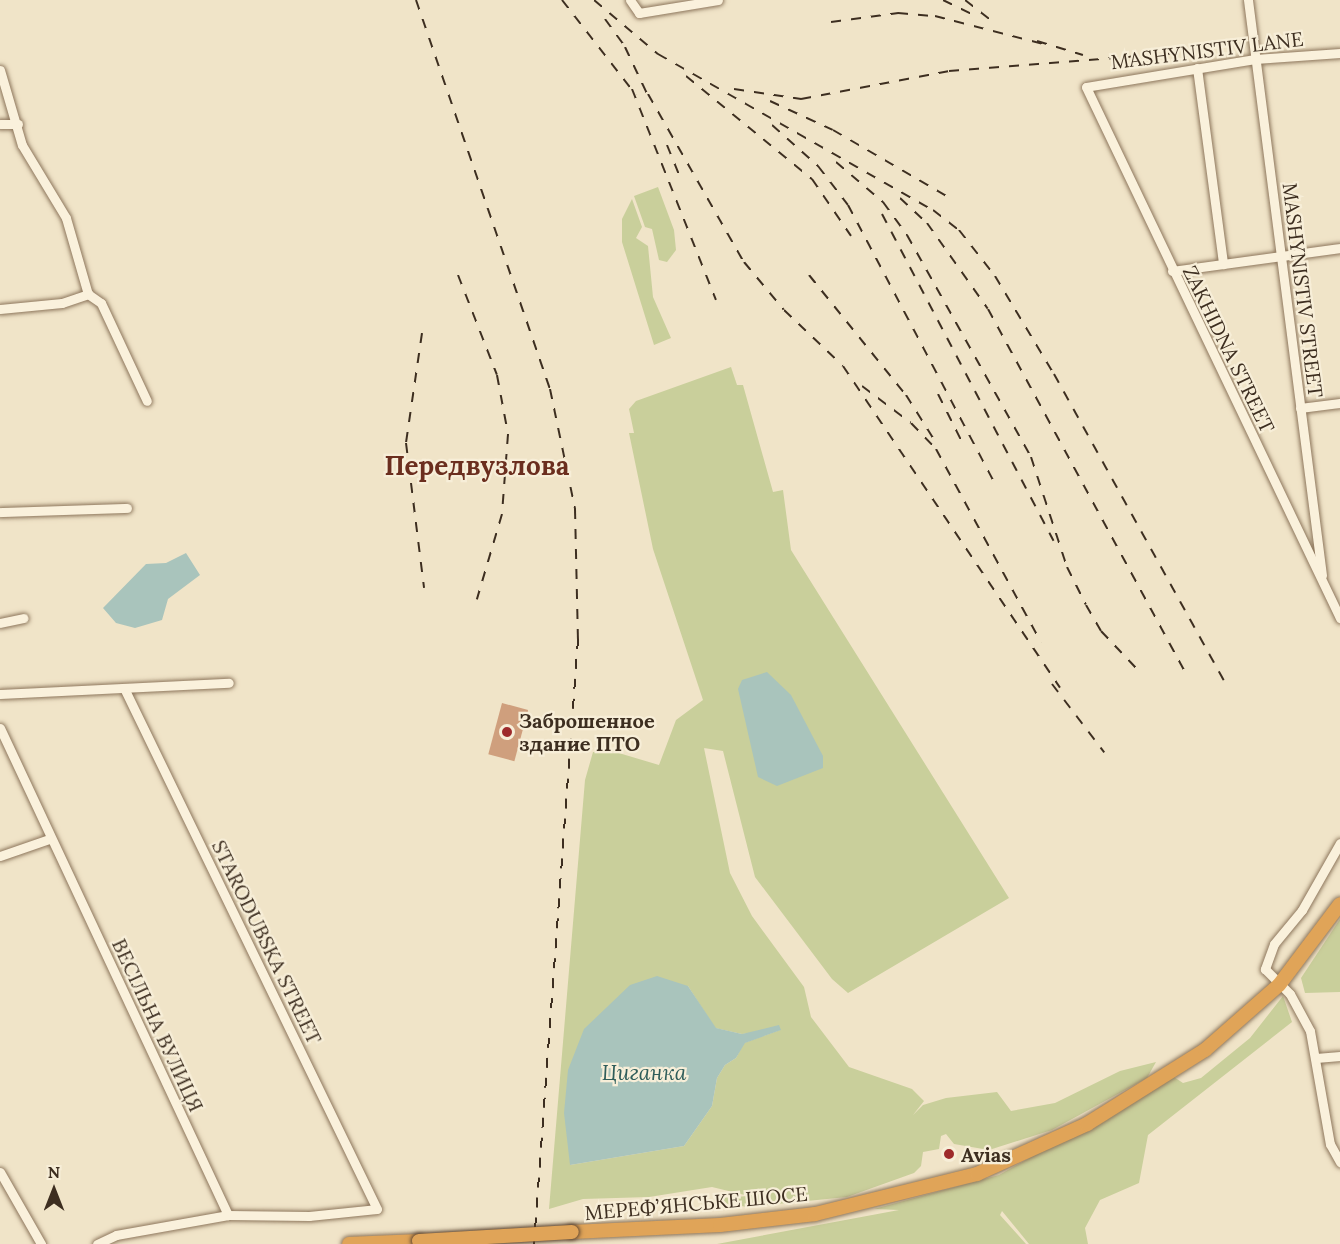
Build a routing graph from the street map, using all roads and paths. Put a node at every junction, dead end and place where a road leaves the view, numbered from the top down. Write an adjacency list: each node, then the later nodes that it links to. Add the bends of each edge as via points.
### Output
1 (630, 0): 2 (street, via 639,14)
2 (718, 0)
3 (1248, 0): 5 (street, MASHYNISTIV STREET)
4 (1340, 53): 5 (street, MASHYNISTIV LANE)
5 (1255, 60): 6 (street, MASHYNISTIV LANE); 12 (street, MASHYNISTIV STREET)
6 (1197, 68): 8 (street, MASHYNISTIV LANE, via 1090,84); 13 (street)
7 (0, 70): 10 (street)
8 (1087, 94): 14 (street, ZAKHIDNA STREET)
9 (0, 124): 10 (street)
10 (18, 124): 15 (street, via 22,145 70,227)
11 (1340, 248): 12 (street)
12 (1282, 256): 13 (street); 19 (street, MASHYNISTIV STREET)
13 (1223, 264): 14 (street)
14 (1172, 271): 22 (street, ZAKHIDNA STREET)
15 (88, 294): 16 (street, via 62,303); 17 (street, via 100,303)
16 (0, 309)
17 (147, 401)
18 (1340, 403): 19 (street)
19 (1300, 408): 22 (street, MASHYNISTIV STREET)
20 (127, 508): 21 (street)
21 (0, 512)
22 (1323, 584): 24 (street, ZAKHIDNA STREET)
23 (23, 618): 25 (street)
24 (1340, 618)
25 (0, 623)
26 (229, 683): 27 (street)
27 (125, 690): 28 (street); 39 (street, STARODUBSKA STREET, via 376,1209 309,1216)
28 (0, 694)
29 (0, 728): 30 (street, ВЕСІЛЬНА ВУЛИЦЯ)
30 (49, 838): 32 (street); 39 (street, ВЕСІЛЬНА ВУЛИЦЯ)
31 (1340, 843): 34 (street, via 1302,910 1269,954 1265,969)
32 (0, 856)
33 (1340, 904): 34 (highway, МЕРЕФ’ЯНСЬКЕ ШОСЕ)
34 (1279, 985): 36 (street, via 1290,994 1310,1031); 42 (highway, МЕРЕФ’ЯНСЬКЕ ШОСЕ, bridge, via 1205,1050 1151,1088 1087,1124 977,1174 815,1214 720,1225)
35 (1340, 1056): 36 (street)
36 (1316, 1058): 37 (street, via 1330,1144)
37 (1340, 1162)
38 (0, 1172): 40 (street)
39 (228, 1215): 41 (street, via 116,1235)
40 (41, 1244)
41 (97, 1244)
42 (349, 1244)

